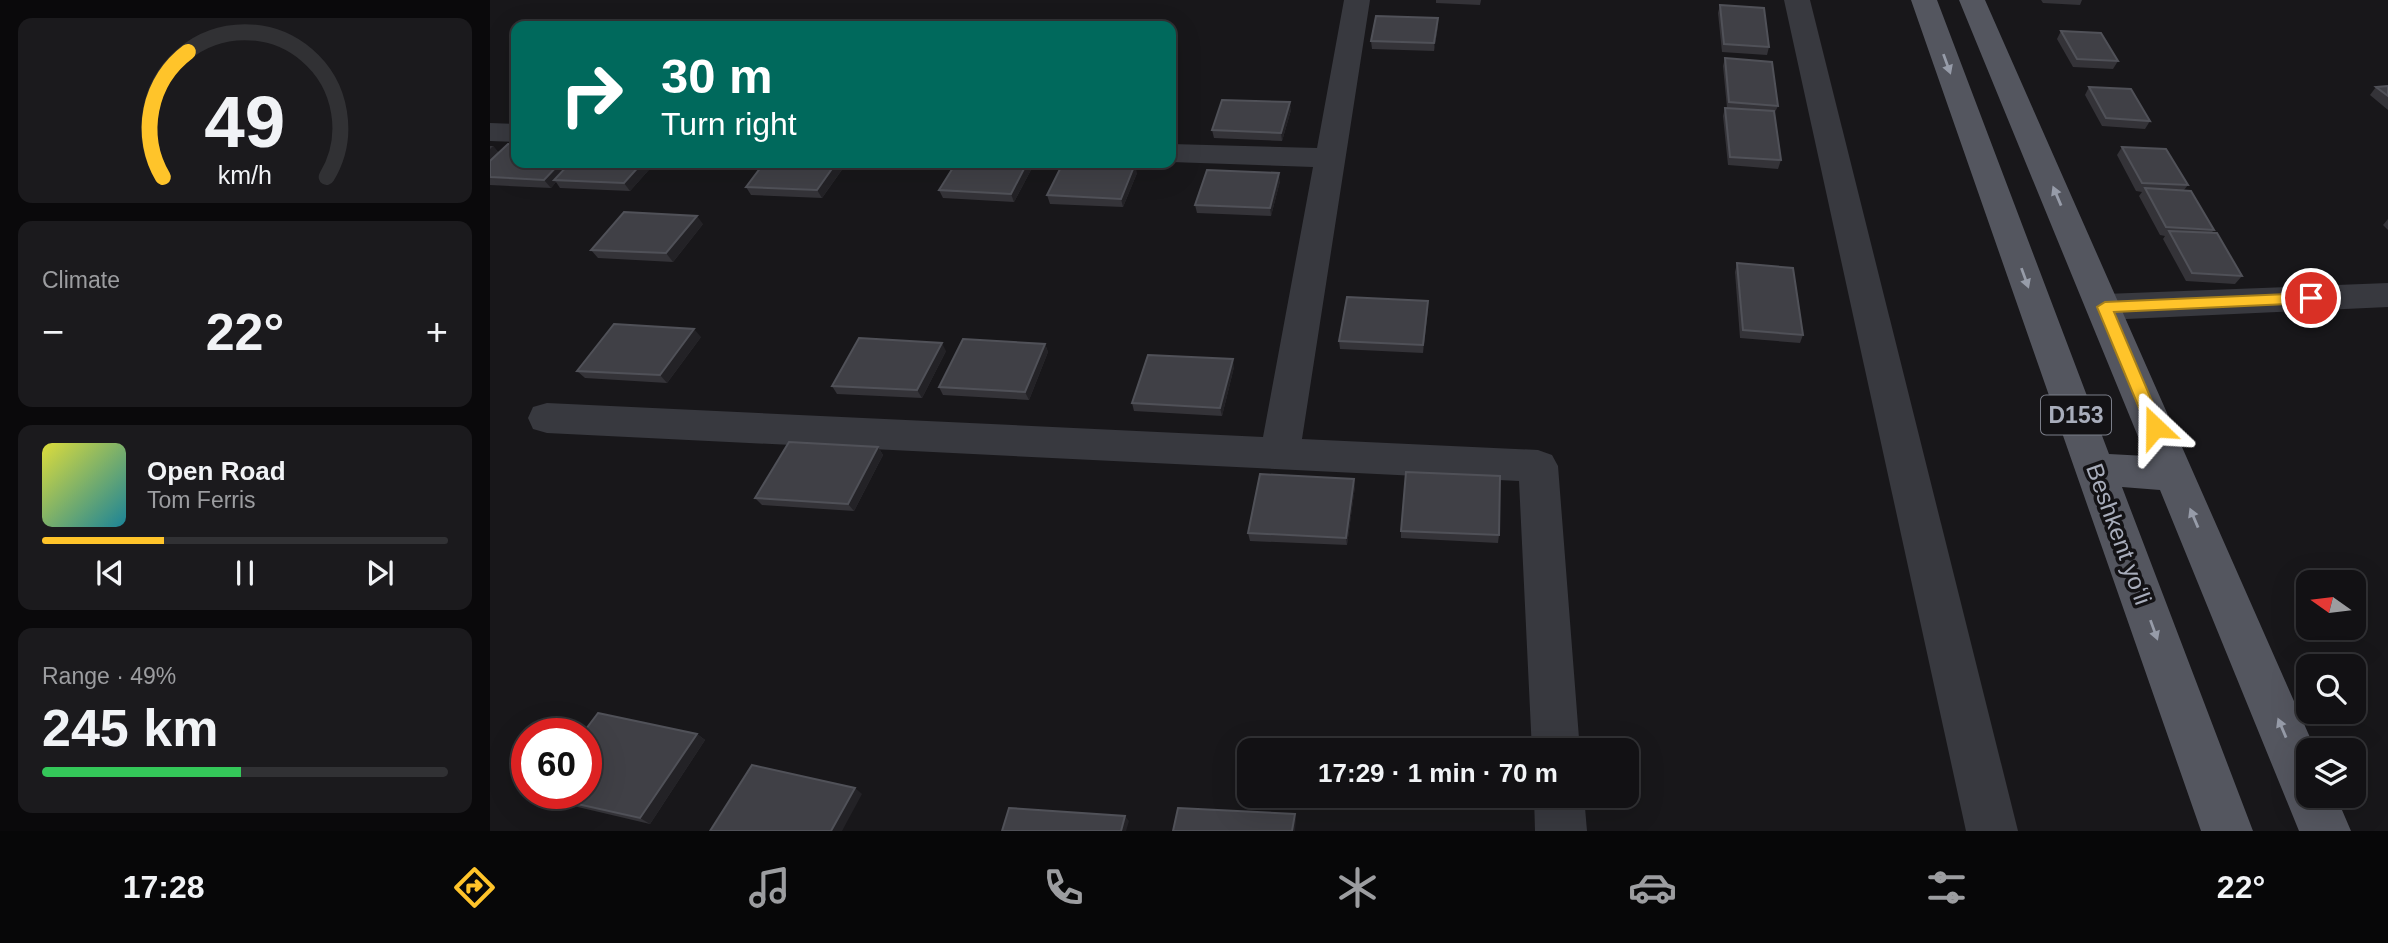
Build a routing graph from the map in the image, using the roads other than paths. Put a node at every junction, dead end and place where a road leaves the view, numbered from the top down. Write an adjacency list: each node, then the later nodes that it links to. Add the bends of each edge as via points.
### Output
1 (1357, 0): 8 (street)
2 (1797, 0): 20 (street)
3 (1924, 0): 13 (main road, Beshkent yoʻli / D153, one-way to 13)
4 (1972, 0): 10 (main road, D153, one-way to 4)
5 (490, 132): 6 (street)
6 (511, 133)
7 (1176, 153): 8 (street)
8 (1329, 158): 12 (street)
9 (2388, 295): 10 (street)
10 (2105, 307): 14 (main road, D153)
11 (547, 418): 12 (street)
12 (1280, 454): 15 (street, via 1538,466)
13 (2095, 470): 14 (main road); 21 (main road, Beshkent yoʻli / D153, one-way to 21)
14 (2175, 475): 16 (main road, D153, one-way to 14)
15 (1555, 738)
16 (2296, 762)
17 (1560, 808): 19 (street)
18 (2316, 808): 22 (main road)
19 (1561, 831)
20 (1992, 831)
21 (2227, 831)
22 (2325, 831)

